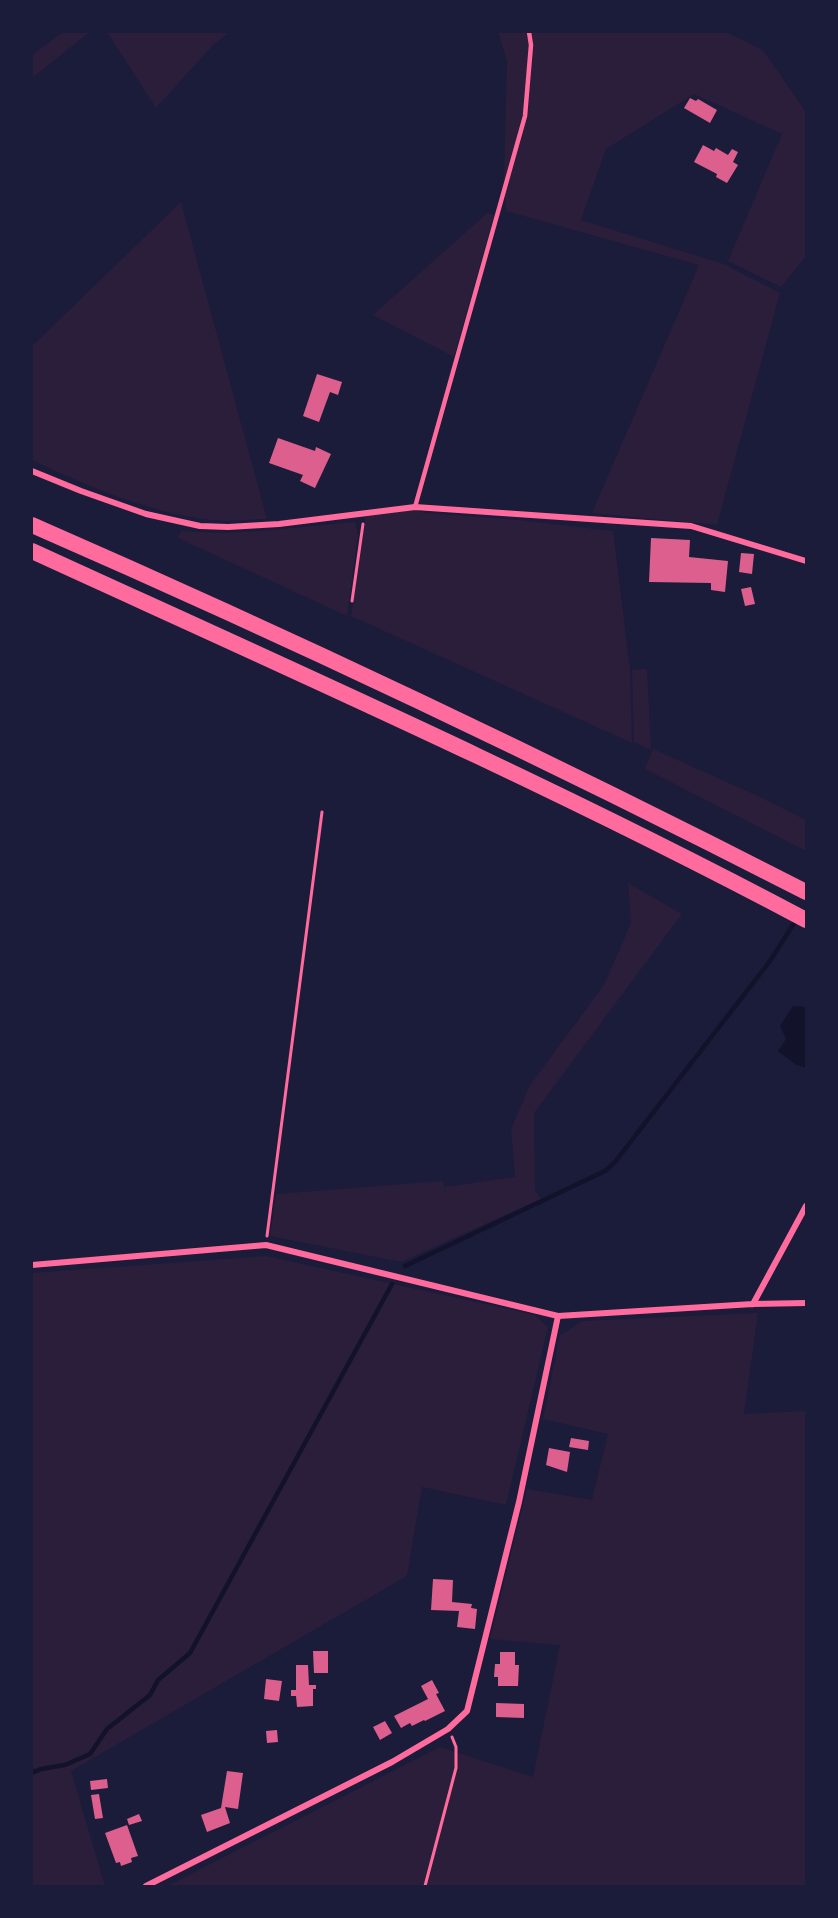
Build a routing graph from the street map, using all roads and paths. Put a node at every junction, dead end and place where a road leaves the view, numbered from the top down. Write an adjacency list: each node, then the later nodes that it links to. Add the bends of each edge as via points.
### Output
1 (529, 32): 3 (lane, via 525,117)
2 (32, 471): 4 (street, via 146,514 200,526 279,524)
3 (415, 507): 4 (street); 7 (street, via 691,526)
4 (364, 513): 8 (path)
5 (32, 525): 10 (highway, via 400,692)
6 (32, 552): 11 (highway, via 399,719)
7 (807, 561)
8 (352, 601)
9 (322, 812): 13 (path)
10 (800, 889)
11 (807, 920)
12 (807, 1206): 16 (street)
13 (266, 1245): 14 (street); 17 (street)
14 (32, 1265)
15 (807, 1303): 16 (street)
16 (753, 1304): 17 (street)
17 (558, 1316): 18 (street, via 519,1502 467,1711)
18 (448, 1729): 19 (street, via 392,1762); 20 (path, via 456,1747 456,1768)
19 (146, 1887)
20 (425, 1887)

